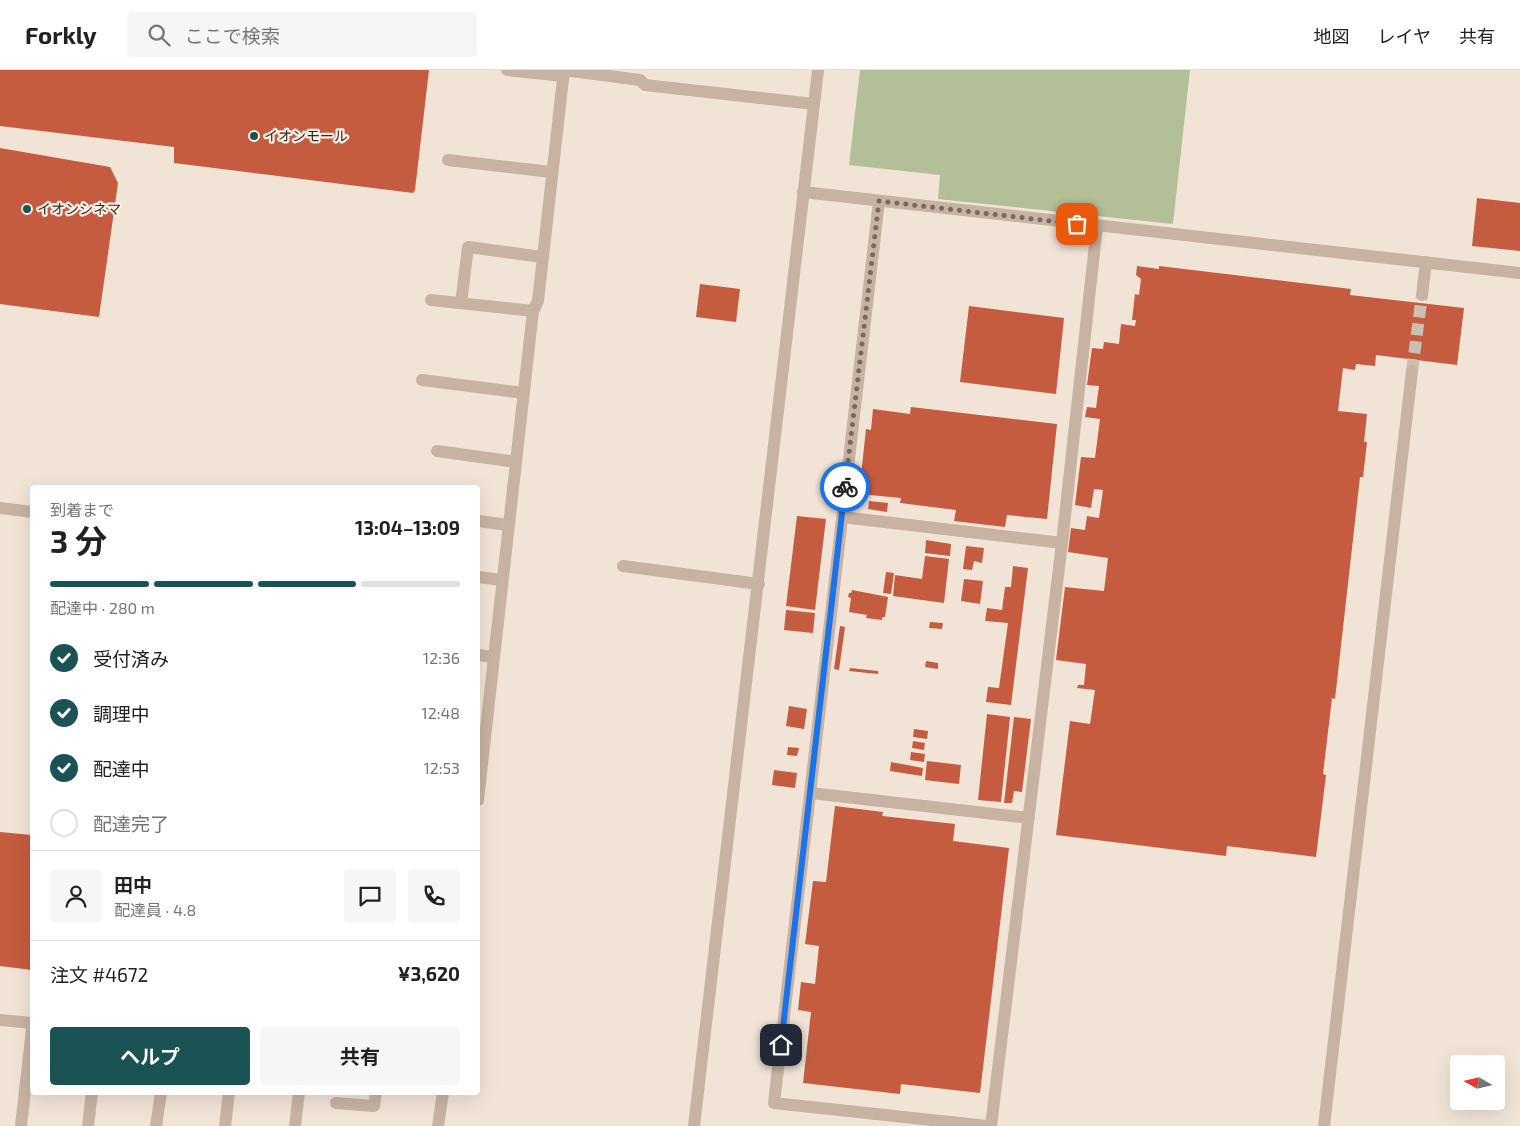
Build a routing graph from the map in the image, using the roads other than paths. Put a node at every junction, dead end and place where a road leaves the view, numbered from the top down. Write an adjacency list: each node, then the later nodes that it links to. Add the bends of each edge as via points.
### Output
1 (507, 70): 3 (street)
2 (818, 70): 4 (street)
3 (563, 72): 4 (street, via 640,80 645,85); 6 (street)
4 (814, 104): 7 (street)
5 (448, 160): 6 (street)
6 (551, 172): 10 (street)
7 (803, 192): 8 (street); 31 (street)
8 (879, 201): 9 (street); 24 (street)
9 (1097, 226): 11 (street); 27 (street)
10 (542, 257): 15 (street, via 468,247); 16 (street, via 538,301)
11 (1426, 262): 12 (street); 13 (street)
12 (1520, 273)
13 (1422, 295)
14 (431, 300): 15 (street)
15 (461, 303): 16 (street)
16 (533, 311): 19 (street)
17 (1412, 371): 57 (street)
18 (422, 380): 19 (street)
19 (524, 392): 21 (street)
20 (438, 451): 21 (street)
21 (516, 462): 26 (street)
22 (0, 508): 23 (street)
23 (30, 512)
24 (842, 517): 27 (street); 36 (street)
25 (480, 521): 26 (street)
26 (508, 525): 30 (street)
27 (1062, 543): 37 (street)
28 (623, 566): 31 (street)
29 (480, 577): 30 (street)
30 (502, 580): 33 (street)
31 (759, 584): 54 (street)
32 (480, 655): 33 (street)
33 (493, 657): 34 (street)
34 (482, 721): 35 (street)
35 (480, 760)
36 (811, 793): 37 (street); 55 (street, via 774,1103)
37 (1029, 818): 56 (street)
38 (0, 1020): 39 (street)
39 (30, 1024)
40 (30, 1047): 48 (street)
41 (92, 1095): 49 (street)
42 (161, 1095): 50 (street)
43 (229, 1095): 51 (street)
44 (299, 1095): 52 (street)
45 (376, 1095): 47 (street, via 374,1106)
46 (443, 1095): 53 (street)
47 (336, 1103)
48 (21, 1126)
49 (88, 1126)
50 (156, 1126)
51 (225, 1126)
52 (295, 1126)
53 (438, 1126)
54 (694, 1126)
55 (987, 1126)
56 (991, 1126)
57 (1324, 1126)

